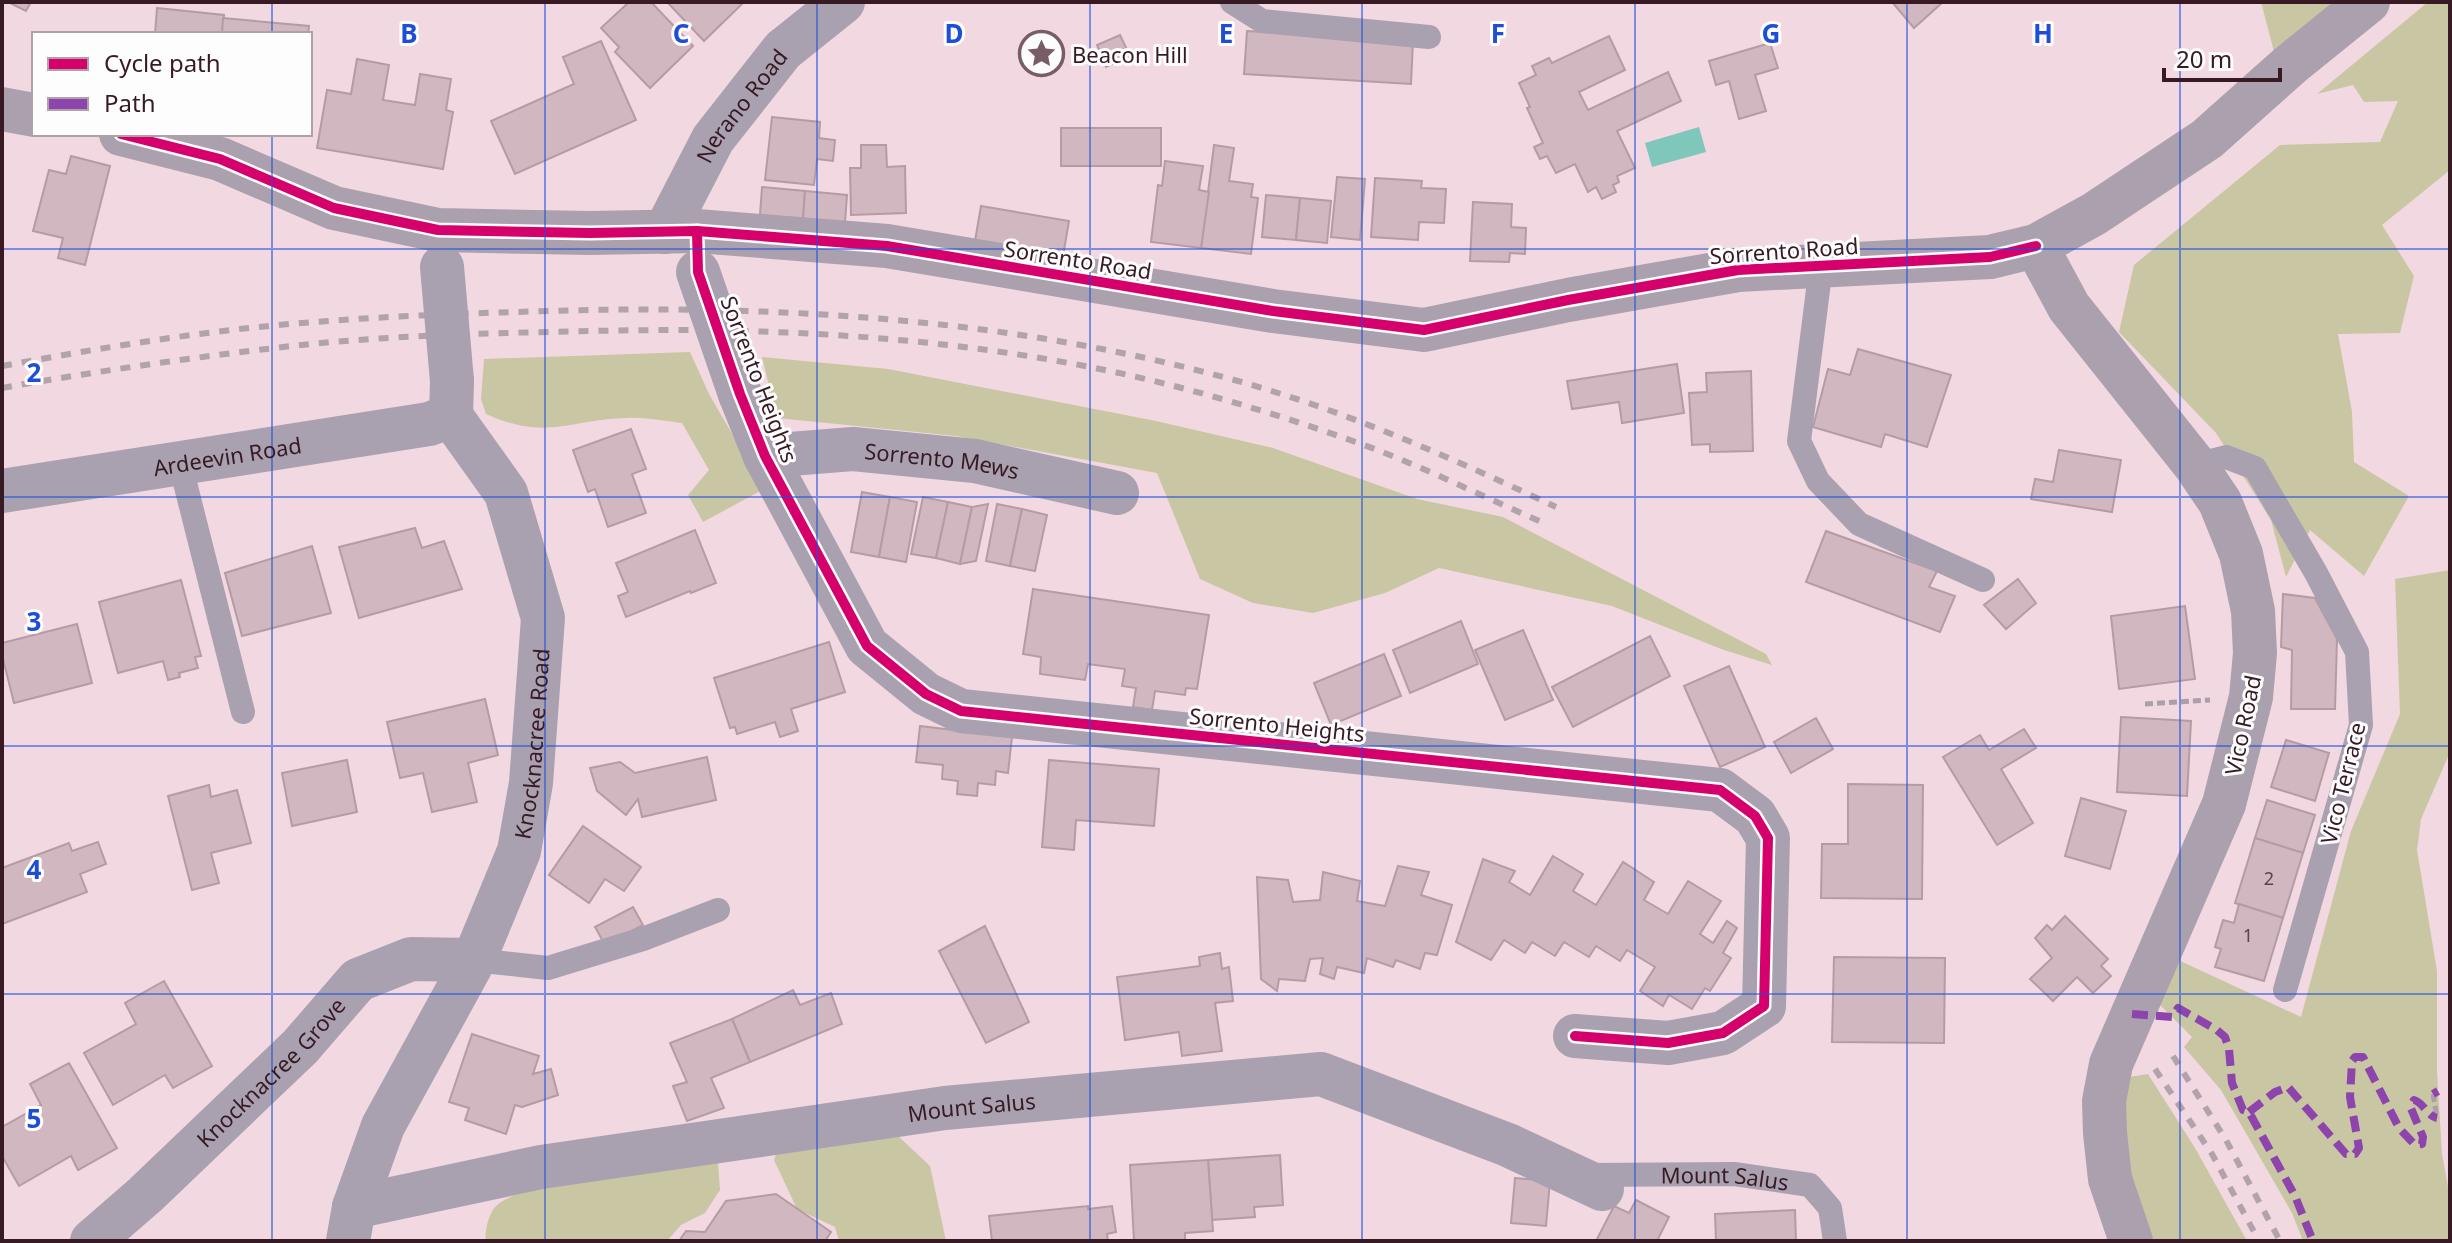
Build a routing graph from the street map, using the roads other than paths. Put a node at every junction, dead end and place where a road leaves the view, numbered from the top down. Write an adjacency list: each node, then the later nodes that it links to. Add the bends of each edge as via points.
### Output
1 (843, 2): 8 (street, Nerano Road, via 783,50 713,139)
2 (1232, 2): 4 (lane, via 1262,21)
3 (2368, 2): 9 (main road, Sorrento Road, via 2207,139)
4 (1429, 37)
5 (2, 109): 6 (main road)
6 (32, 115)
7 (129, 136): 10 (main road, Sorrento Road, via 220,159)
8 (687, 245): 10 (main road, Sorrento Road); 11 (main road, Sorrento Road, via 887,246 1273,311 1424,330 1738,270); 13 (street, Sorrento Heights, bridge)
9 (2036, 246): 11 (main road, Sorrento Road, via 1990,257); 15 (main road, Vico Road, via 2069,307)
10 (440, 249): 12 (street, bridge)
11 (1821, 266): 18 (lane, via 1799,441 1818,481 1859,524)
12 (452, 399): 14 (street, Ardeevin Road, via 429,424); 21 (street, Knocknacree Road, via 506,493 543,618 536,740 519,851)
13 (765, 456): 17 (street, Sorrento Mews, via 853,449 975,461); 23 (street, Sorrento Heights, via 867,646 926,694 961,711 1720,790 1755,816 1768,838 1764,1006 1723,1033 1668,1043)
14 (180, 463): 16 (street, Ardeevin Road); 19 (lane)
15 (2195, 465): 22 (lane, Vico Terrace, via 2226,457 2255,468 2357,652 2361,725); 28 (main road, Vico Road, via 2220,502 2241,554 2255,653 2251,697 2224,804 2111,1064 2104,1101 2106,1148 2110,1179)
16 (2, 491)
17 (1117, 493)
18 (1983, 580)
19 (243, 712)
20 (718, 910): 21 (lane, via 548,968)
21 (474, 960): 25 (street, Knocknacree Road, via 383,1126); 26 (street, Knocknacree Grove, via 411,959 358,980 300,1047)
22 (2285, 990)
23 (1575, 1036)
24 (1588, 1182): 25 (street, Mount Salus, via 1508,1145 1321,1074 945,1108 541,1167); 27 (lane, Mount Salus, via 1734,1174 1810,1185 1830,1208)
25 (351, 1224)
26 (92, 1241)
27 (1835, 1241)
28 (2131, 1241)

